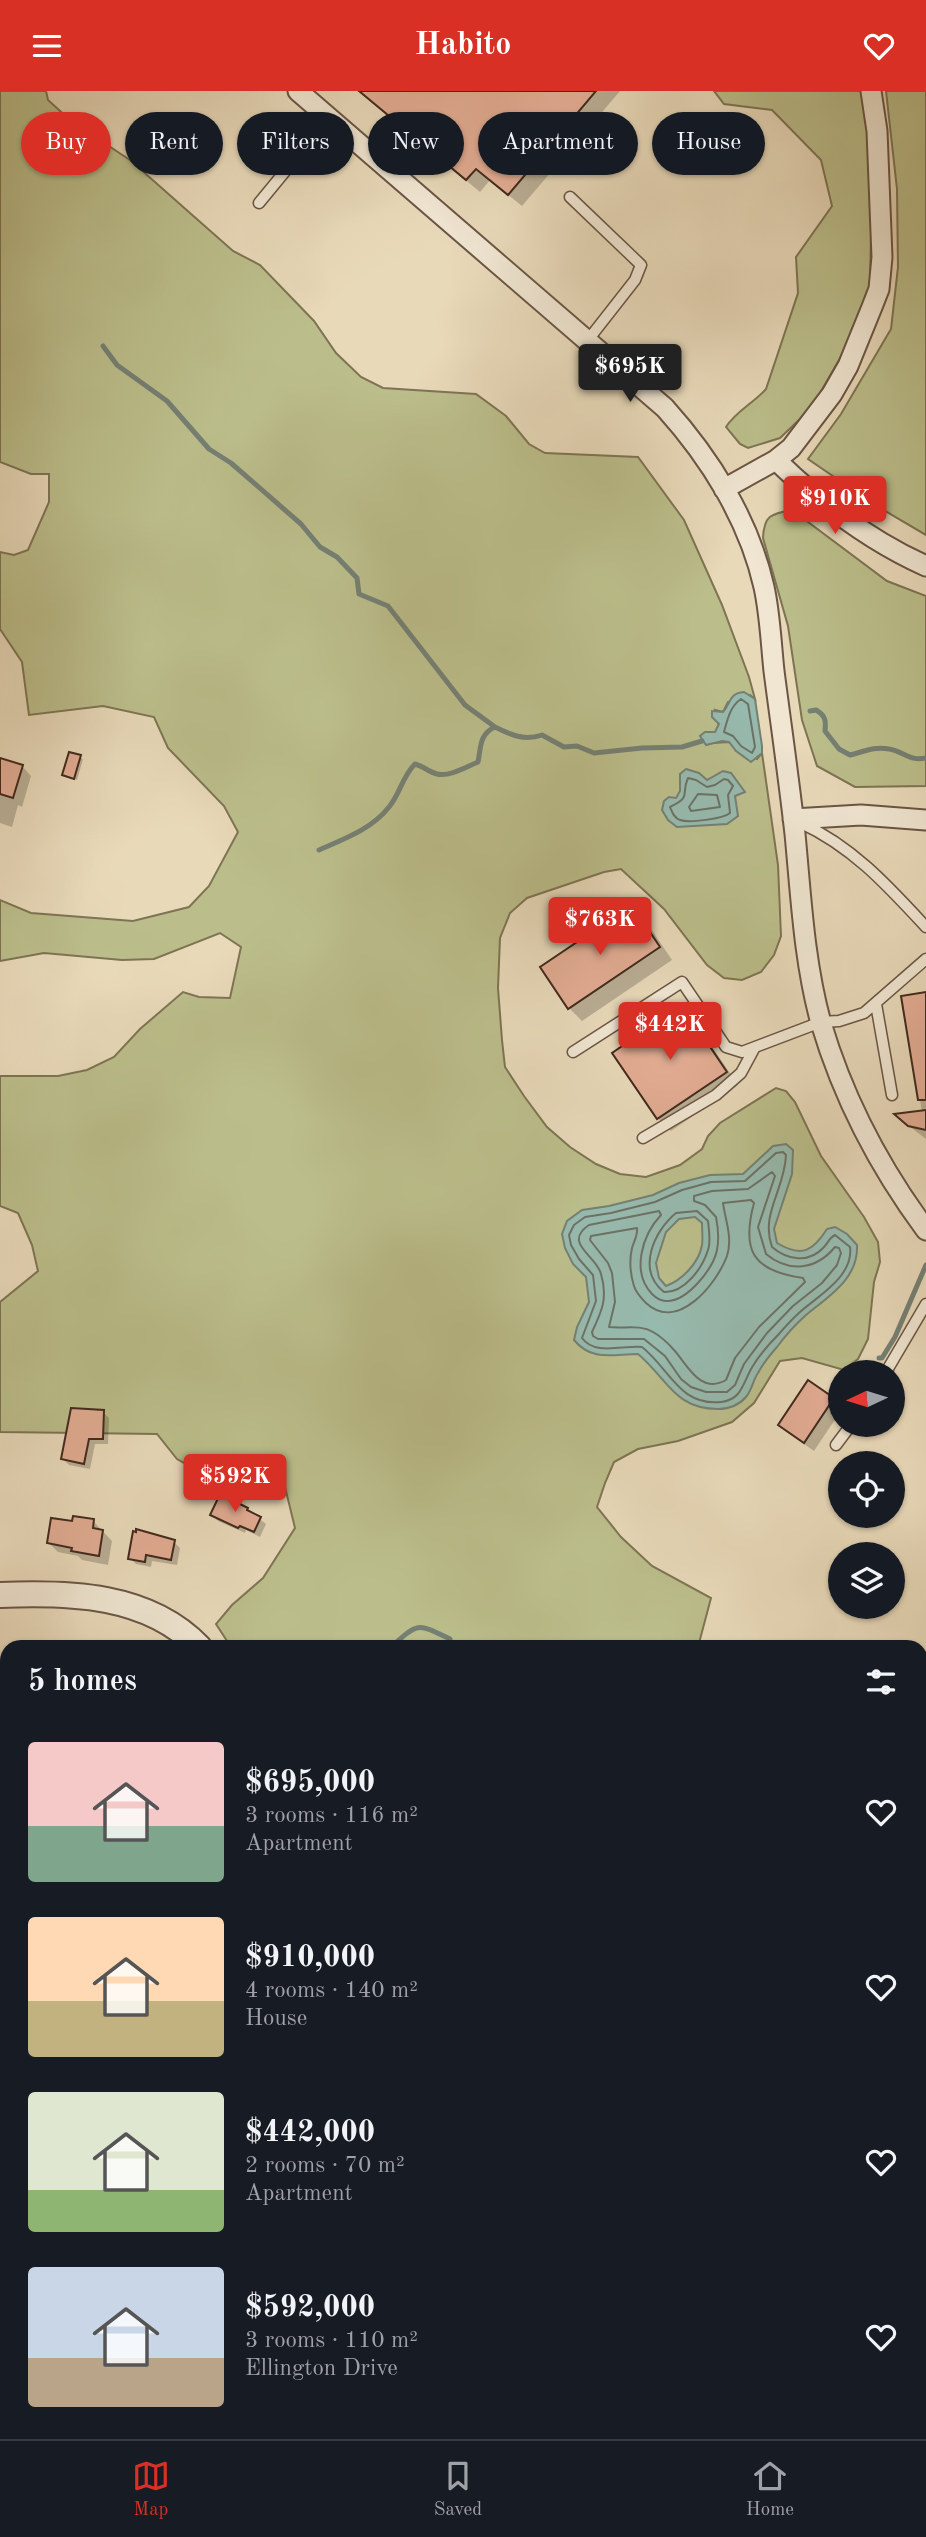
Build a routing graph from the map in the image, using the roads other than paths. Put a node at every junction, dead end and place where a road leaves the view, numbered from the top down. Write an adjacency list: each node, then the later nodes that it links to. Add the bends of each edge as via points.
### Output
1 (298, 91): 3 (street)
2 (872, 91): 9 (street, via 881,212 879,289 832,394 791,448)
3 (322, 112)
4 (354, 139): 8 (street)
5 (282, 175): 7 (lane)
6 (570, 197): 8 (lane, via 641,265)
7 (259, 203)
8 (588, 339): 10 (street, via 685,430)
9 (776, 460): 10 (street); 11 (street, via 862,531)
10 (724, 489): 12 (street, via 747,536 764,587)
11 (926, 566)
12 (793, 819): 13 (street, via 861,815); 14 (lane, via 861,860); 17 (street, via 808,958)
13 (926, 820)
14 (926, 927)
15 (926, 959): 16 (lane)
16 (876, 1004): 17 (lane, via 864,1013); 20 (lane)
17 (821, 1022): 18 (lane); 22 (street, via 866,1134)
18 (755, 1047): 19 (lane, via 742,1052 726,1047 682,982); 21 (lane, via 741,1073 716,1095)
19 (573, 1052)
20 (892, 1095)
21 (643, 1138)
22 (926, 1230)
23 (926, 1304): 24 (lane)
24 (894, 1360)
25 (842, 1437): 26 (lane)
26 (836, 1445)
27 (0, 1595): 28 (street, via 92,1598 132,1605 159,1615)
28 (192, 1640)

